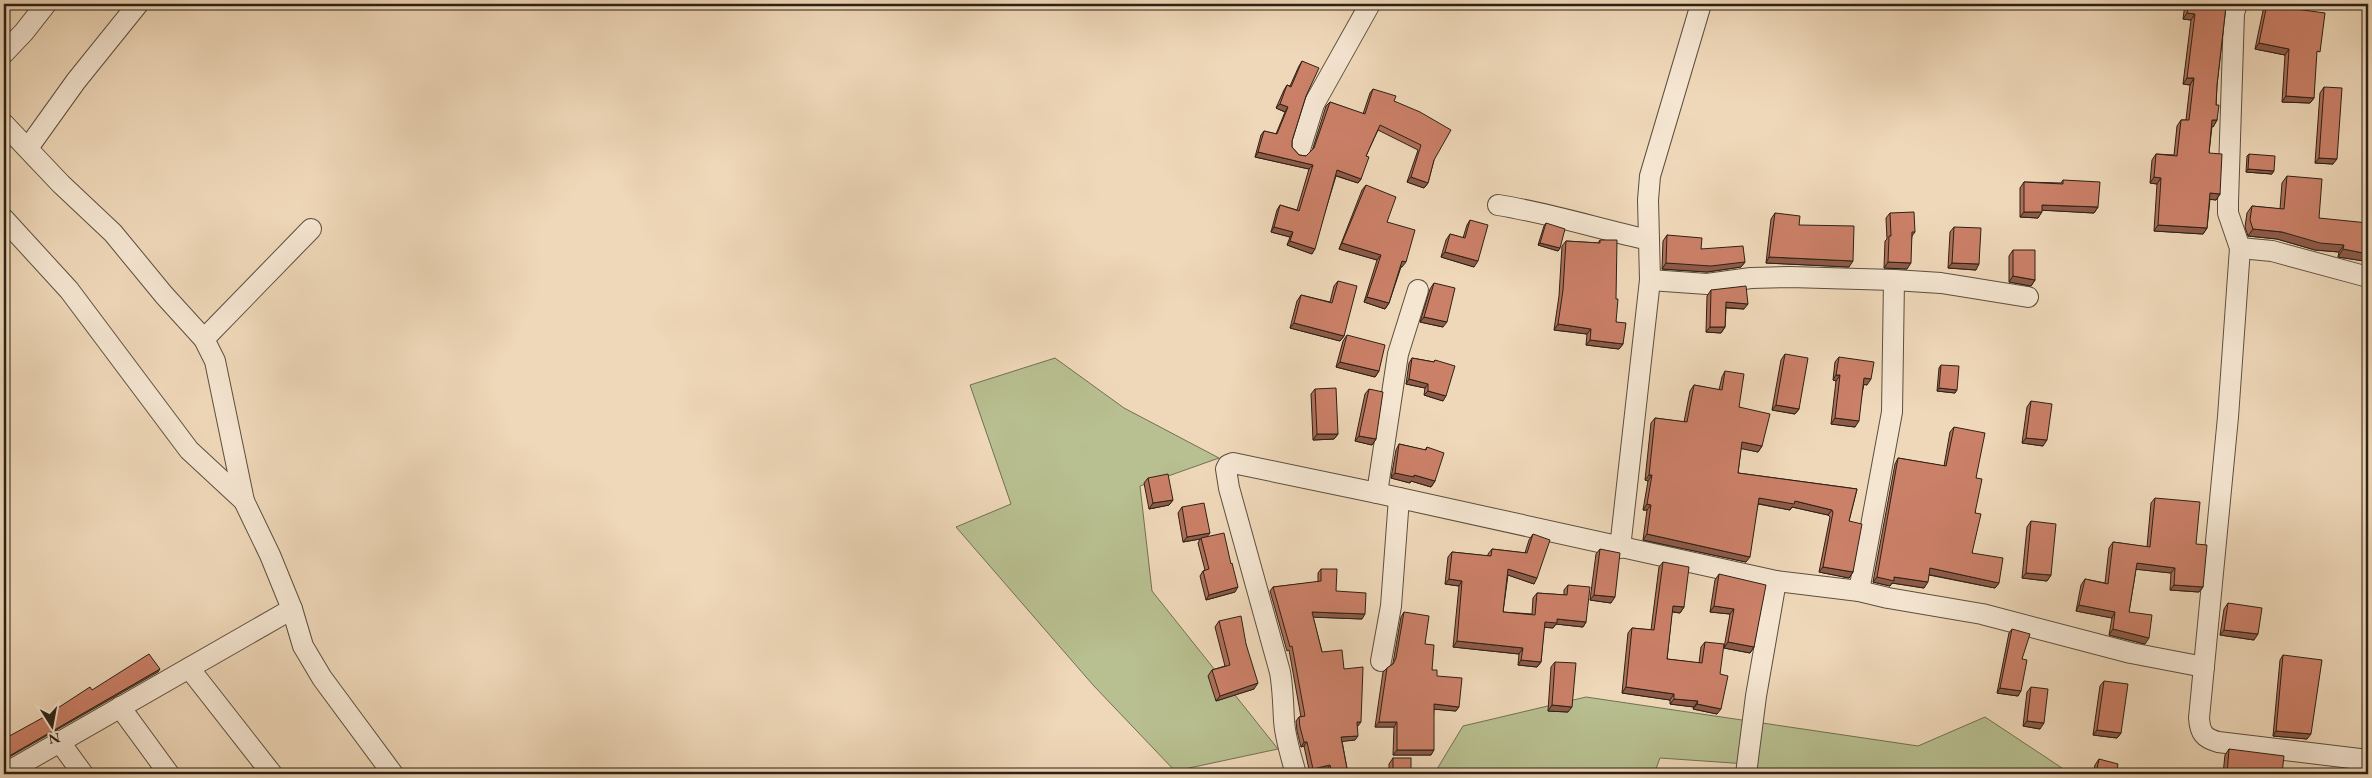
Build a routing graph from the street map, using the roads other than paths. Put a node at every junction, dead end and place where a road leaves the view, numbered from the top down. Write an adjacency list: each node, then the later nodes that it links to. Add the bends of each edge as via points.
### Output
1 (46, 4): 6 (street)
2 (138, 4): 8 (street, via 76,81)
3 (1370, 4): 9 (street, via 1314,104)
4 (1701, 4): 13 (street, via 1650,176)
5 (2237, 4): 14 (street, via 2228,213)
6 (4, 53)
7 (4, 124): 8 (street)
8 (28, 148): 20 (street, via 60,184 113,233)
9 (1300, 148)
10 (1498, 205): 13 (street)
11 (4, 219): 23 (street, via 69,290 189,450)
12 (311, 229): 20 (street)
13 (1650, 240): 16 (street)
14 (2240, 248): 15 (street, via 2290,255); 29 (street, via 2228,417)
15 (2368, 277)
16 (1650, 280): 17 (street, via 1707,284 1790,277); 24 (street)
17 (1894, 280): 19 (street); 26 (street, via 1892,412)
18 (1418, 290): 21 (street, via 1398,354)
19 (2028, 297)
20 (204, 339): 23 (street, via 217,370)
21 (1378, 493): 22 (street); 39 (street, via 1233,463 1226,469 1280,672 1287,740)
22 (1399, 498): 24 (street); 28 (street, via 1391,606)
23 (244, 501): 27 (street)
24 (1620, 548): 25 (street)
25 (1776, 581): 26 (street); 40 (street)
26 (1859, 591): 29 (street, via 1982,614 2131,653)
27 (292, 609): 30 (street); 38 (street, via 303,646 322,678)
28 (1381, 661)
29 (2204, 667): 33 (street, via 2199,718 2204,737 2218,742)
30 (189, 668): 31 (street); 37 (street)
31 (120, 707): 32 (street); 36 (street)
32 (58, 741): 34 (street); 35 (street)
33 (2368, 760)
34 (4, 774)
35 (83, 774)
36 (169, 774)
37 (272, 774)
38 (393, 774)
39 (1296, 774)
40 (1746, 774)

